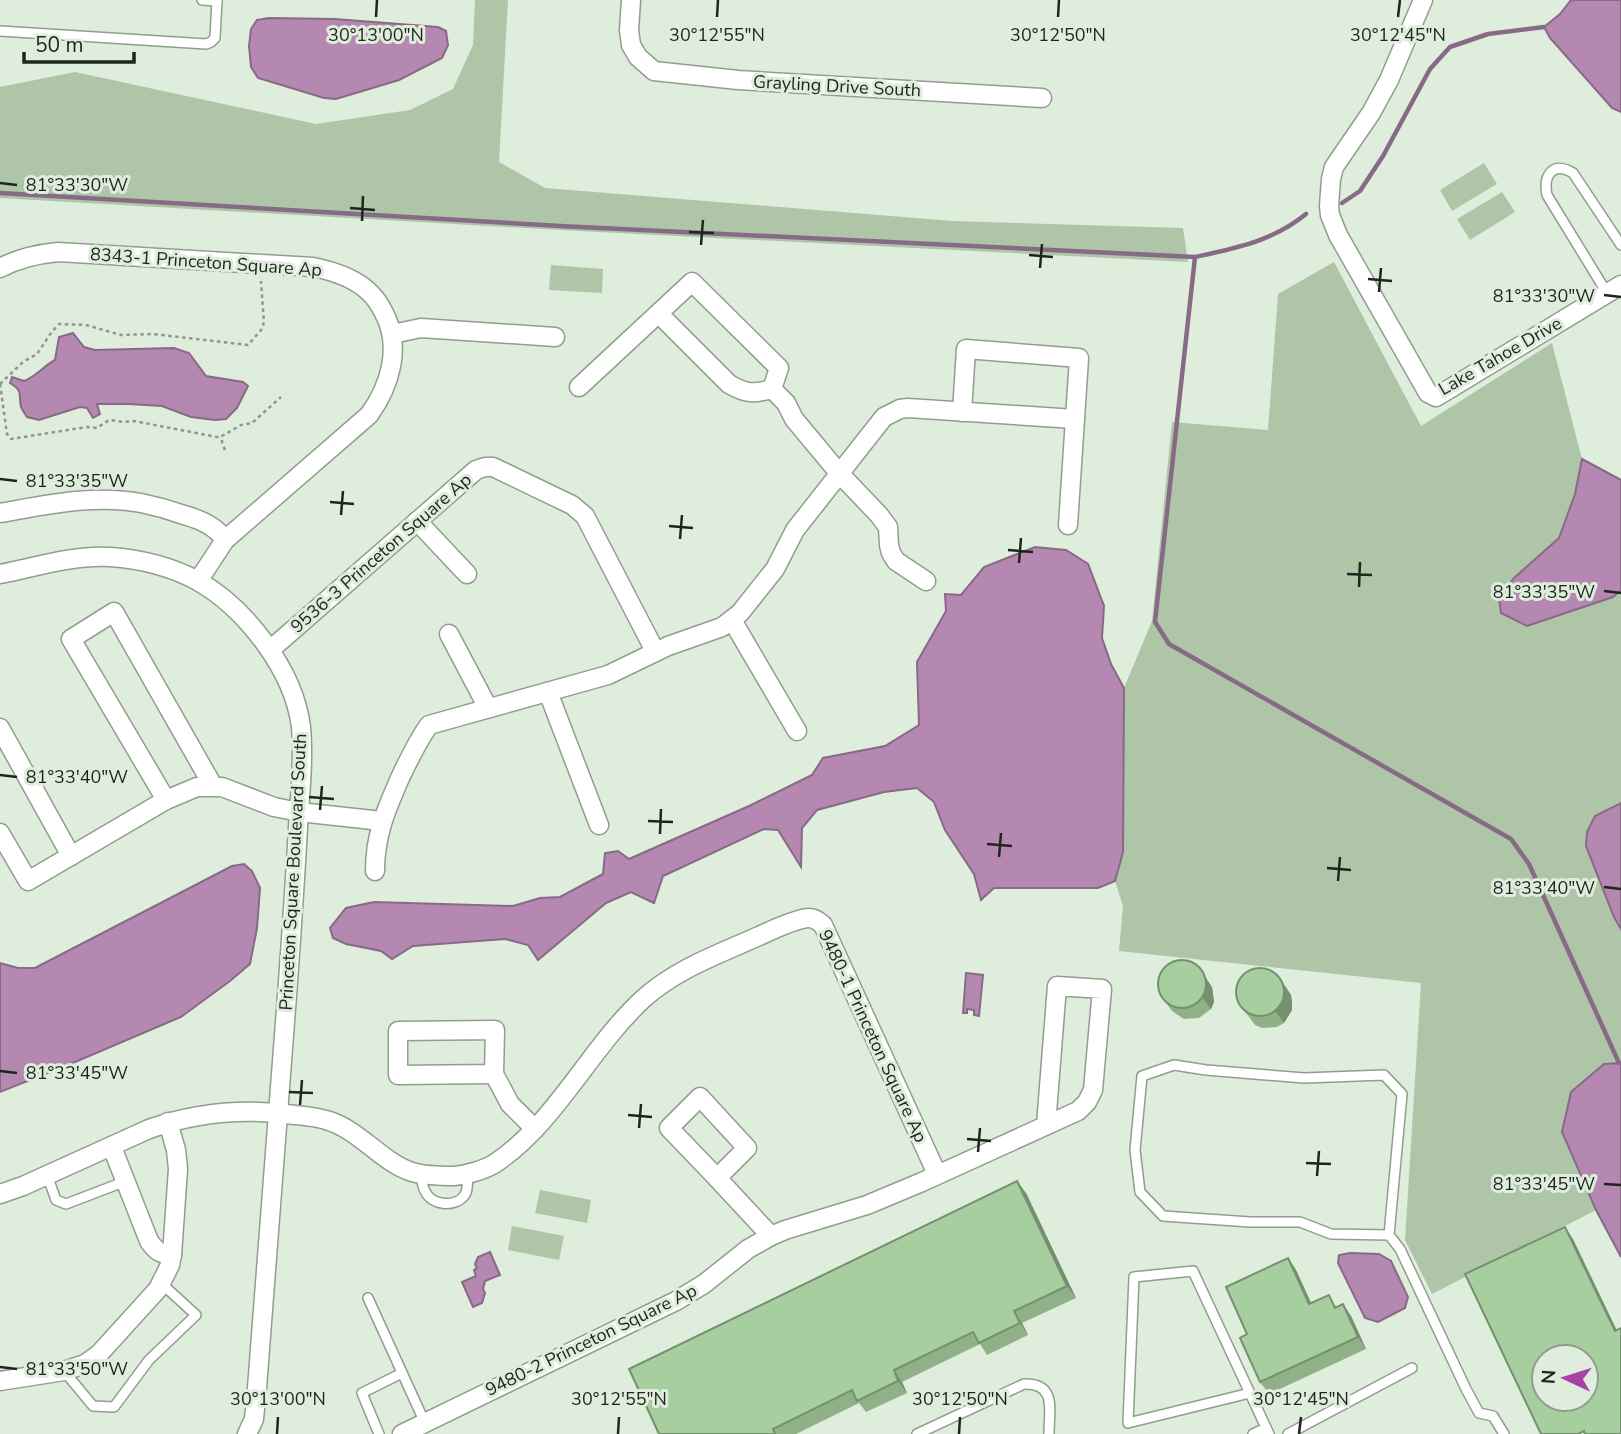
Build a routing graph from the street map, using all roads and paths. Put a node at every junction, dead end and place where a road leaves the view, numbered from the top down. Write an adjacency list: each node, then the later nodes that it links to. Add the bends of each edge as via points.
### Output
1 (202, 0): 4 (lane)
2 (631, 0): 6 (street, Grayling Drive South, via 631,45 654,71)
3 (1423, 0): 10 (street, Lake Tahoe Drive, via 1389,80 1335,167 1329,193 1330,215 1338,235 1428,393 1436,397)
4 (217, 1): 5 (lane, via 215,38 206,44)
5 (0, 31)
6 (1042, 98)
7 (1621, 245): 10 (lane, via 1573,173 1566,169 1550,173 1546,195)
8 (263, 263): 9 (street, 8343-1 Princeton Square Ap, via 58,252 17,259); 12 (street, 8343-1 Princeton Square Ap, via 313,267 352,280 379,304); 14 (path, via 264,322 248,345 153,334 121,335 86,325 59,324 37,354)
9 (0, 268)
10 (1614, 289)
11 (659, 314): 15 (street); 16 (street, via 729,384 756,393); 16 (street, via 692,282 779,368)
12 (392, 334): 13 (street, via 421,328); 26 (street, 8343-1 Princeton Square Ap, via 387,384 369,415)
13 (555, 337)
14 (0, 384): 20 (path, via 11,439 97,428 109,419)
15 (579, 387)
16 (772, 388): 22 (street)
17 (281, 397): 20 (path, via 252,422)
18 (962, 412): 19 (street); 19 (street, via 966,349 1079,358); 22 (street, via 900,409 884,417)
19 (1075, 419): 25 (street)
20 (222, 438): 21 (path)
21 (225, 450)
22 (839, 473): 30 (street, via 888,527 896,561); 31 (street, via 796,530 775,569)
23 (0, 513): 26 (street, via 83,500 140,503 199,520)
24 (417, 521): 28 (street); 33 (street, 9536-3 Princeton Square Ap); 34 (street, 9536-3 Princeton Square Ap, via 485,467 572,505 585,516)
25 (1068, 525)
26 (225, 540): 29 (street, 8343-1 Princeton Square Ap)
27 (0, 574): 29 (street, Princeton Square Boulevard South, via 70,559 108,557 154,564)
28 (467, 574)
29 (198, 581): 33 (street, Princeton Square Boulevard South, via 232,607)
30 (926, 581)
31 (732, 620): 34 (street); 38 (street)
32 (449, 634): 36 (street)
33 (270, 650): 41 (street, Princeton Square Boulevard South, via 283,670 301,724)
34 (655, 651): 35 (street, via 608,675)
35 (548, 692): 36 (street); 43 (street)
36 (488, 708): 42 (street, via 429,725 416,743)
37 (0, 728): 45 (street)
38 (797, 731)
39 (213, 786): 40 (street, via 197,787); 40 (street, via 114,612 71,639); 41 (street)
40 (166, 800): 45 (street)
41 (299, 812): 42 (street); 48 (street, Princeton Square Boulevard South)
42 (382, 821): 46 (street)
43 (599, 825)
44 (0, 833): 45 (street, via 27,881)
45 (71, 856)
46 (375, 871)
47 (494, 1074): 47 (street, via 495,1030 398,1031 398,1075); 51 (street, via 510,1104)
48 (278, 1112): 49 (street, 9480-1 Princeton Square Ap, via 216,1113); 54 (street, 9480-1 Princeton Square Ap, via 345,1127 402,1167); 72 (street, Princeton Square Boulevard South, via 257,1388 254,1419)
49 (168, 1122): 52 (street, 9480-1 Princeton Square Ap); 62 (street, via 178,1169)
50 (1046, 1125): 50 (street, 9480-2 Princeton Square Ap, via 1077,1111 1093,1090 1102,989 1057,986); 55 (street, 9480-2 Princeton Square Ap)
51 (535, 1129): 53 (street, 9480-1 Princeton Square Ap, via 493,1165); 55 (street, 9480-1 Princeton Square Ap, via 645,997 682,971 774,929 816,919)
52 (112, 1147): 56 (street, 9480-1 Princeton Square Ap); 58 (street)
53 (467, 1173): 54 (street, 9480-1 Princeton Square Ap); 54 (lane, via 464,1196 452,1203 431,1199)
54 (421, 1174)
55 (937, 1174): 61 (street, 9480-2 Princeton Square Ap, via 867,1205)
56 (47, 1175): 58 (lane, via 56,1200 66,1204); 59 (street, 9480-1 Princeton Square Ap)
57 (717, 1178): 57 (street, via 669,1128 700,1097 747,1148); 61 (street)
58 (126, 1181): 62 (street, via 149,1241 156,1251)
59 (0, 1194)
60 (1389, 1235): 60 (lane, via 1331,1234 1300,1222 1163,1216 1140,1192 1135,1150 1142,1076 1174,1065 1304,1078 1384,1075 1402,1094); 79 (lane, via 1479,1413 1493,1416)
61 (771, 1236): 70 (street, 9480-2 Princeton Square Ap, via 676,1301)
62 (172, 1255): 63 (street)
63 (161, 1283): 66 (street, via 99,1354); 66 (lane, via 196,1315 149,1360 114,1407 93,1406)
64 (368, 1298): 67 (lane)
65 (1412, 1368): 78 (lane)
66 (64, 1371): 68 (street)
67 (402, 1373): 70 (lane); 73 (lane, via 362,1392)
68 (0, 1381)
69 (1250, 1394): 69 (lane, via 1193,1271 1134,1277 1128,1423); 71 (lane)
70 (425, 1423): 74 (street, 9480-2 Princeton Square Ap)
71 (1267, 1431): 77 (lane)
72 (247, 1434)
73 (379, 1434)
74 (402, 1434)
75 (917, 1434): 76 (lane, via 1024,1384 1035,1384 1044,1388 1050,1399)
76 (1049, 1434)
77 (1253, 1434)
78 (1288, 1434)
79 (1504, 1434)

